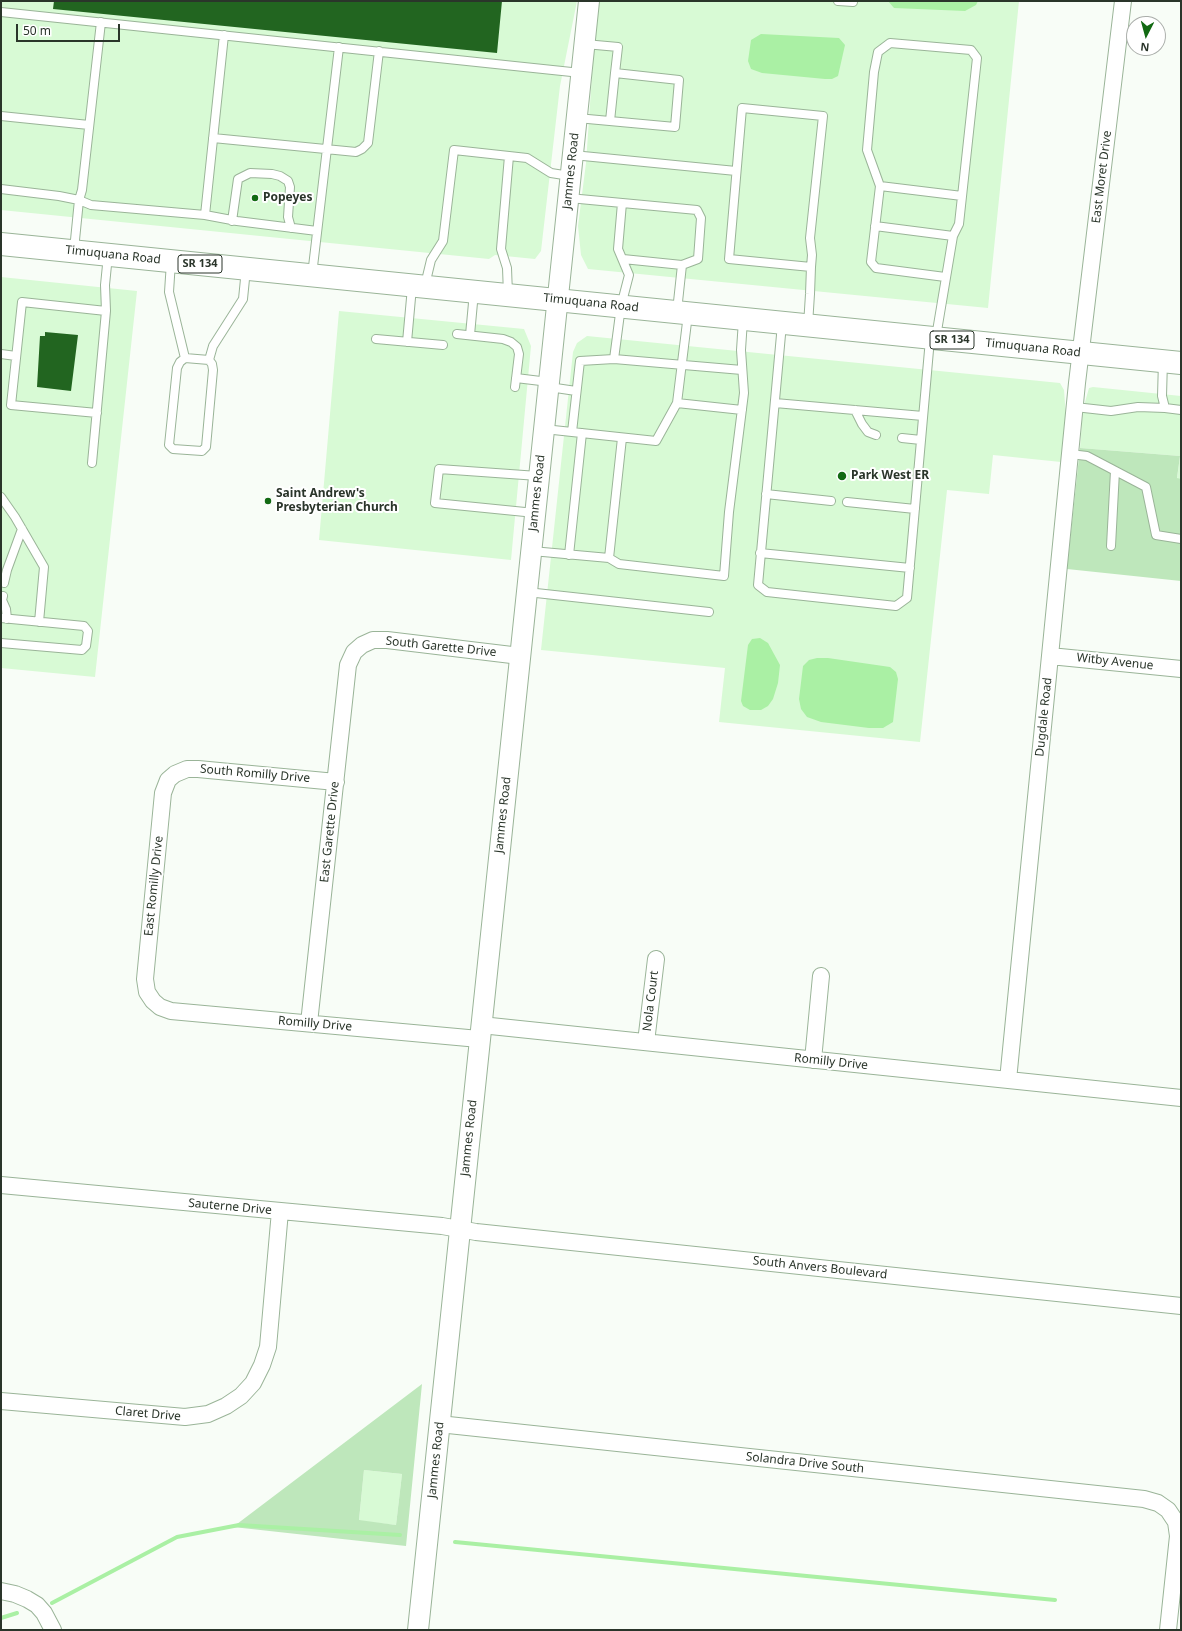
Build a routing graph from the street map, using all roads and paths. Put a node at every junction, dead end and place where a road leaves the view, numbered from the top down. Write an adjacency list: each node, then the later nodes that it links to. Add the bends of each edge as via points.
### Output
1 (589, 1): 8 (street, Jammes Road)
2 (838, 1): 3 (lane)
3 (853, 1)
4 (1123, 1): 61 (street, East Moret Drive)
5 (1, 12): 6 (lane)
6 (101, 22): 7 (lane); 16 (lane)
7 (224, 35): 9 (lane); 17 (lane)
8 (585, 44): 11 (street, Jammes Road); 12 (lane, via 618,47)
9 (339, 47): 10 (lane); 18 (lane)
10 (379, 51): 11 (lane); 18 (lane, via 368,143 356,152)
11 (582, 73): 14 (street, Jammes Road)
12 (615, 73): 15 (lane); 15 (lane, via 679,80 675,127)
13 (1, 116): 16 (lane)
14 (577, 118): 15 (lane); 19 (street, Jammes Road)
15 (610, 122)
16 (90, 125): 27 (lane)
17 (213, 138): 18 (lane); 29 (lane)
18 (327, 149): 33 (lane)
19 (573, 155): 21 (lane); 22 (street, Jammes Road)
20 (509, 156): 22 (lane, via 527,158 551,173); 45 (lane, via 454,150 443,241); 47 (lane, via 501,249 507,268)
21 (736, 171): 41 (lane, via 728,259); 41 (lane, via 742,108 824,116 810,238)
22 (571, 176): 26 (street, Jammes Road)
23 (880, 186): 25 (lane); 25 (lane, via 867,150 878,52 890,43 971,50 977,58); 31 (lane)
24 (1, 189): 27 (lane)
25 (962, 196): 34 (lane, via 959,224)
26 (568, 198): 28 (lane); 48 (street, Jammes Road)
27 (79, 200): 29 (lane, via 91,205); 36 (lane)
28 (622, 203): 38 (lane, via 618,249); 40 (lane, via 697,210 701,218 698,259)
29 (205, 215): 30 (lane)
30 (232, 221): 32 (lane); 32 (lane, via 238,179 250,173 272,174 288,181 288,217)
31 (875, 226): 34 (lane); 44 (lane, via 871,262 876,268)
32 (291, 228): 33 (lane)
33 (317, 231): 43 (lane)
34 (953, 236): 44 (lane)
35 (1, 244): 36 (main road, Timuquana Road / SR 134)
36 (74, 251): 37 (main road, Timuquana Road / SR 134)
37 (108, 254): 39 (main road, Timuquana Road / SR 134); 50 (lane)
38 (623, 259): 40 (lane); 49 (lane, via 629,275)
39 (171, 261): 42 (main road, Timuquana Road / SR 134); 64 (lane, via 169,292)
40 (682, 265): 51 (lane)
41 (812, 266): 54 (lane)
42 (246, 268): 43 (main road, Timuquana Road / SR 134); 66 (lane, via 243,299 213,346)
43 (312, 275): 45 (main road, Timuquana Road / SR 134)
44 (945, 277): 57 (lane)
45 (418, 286): 46 (main road, Timuquana Road / SR 134); 59 (lane)
46 (474, 292): 47 (main road, Timuquana Road / SR 134); 56 (lane)
47 (508, 295): 48 (main road, Timuquana Road / SR 134)
48 (557, 300): 49 (main road, Timuquana Road / SR 134); 70 (street, Jammes Road)
49 (621, 306): 51 (main road, Timuquana Road / SR 134); 65 (lane)
50 (106, 311): 63 (lane, via 22,302); 79 (lane)
51 (683, 313): 52 (main road, Timuquana Road / SR 134); 68 (lane)
52 (743, 319): 53 (main road, Timuquana Road / SR 134); 69 (lane)
53 (782, 323): 54 (main road, Timuquana Road / SR 134); 73 (lane)
54 (808, 325): 57 (main road, Timuquana Road / SR 134)
55 (457, 334): 56 (lane)
56 (470, 335): 70 (lane, via 503,339 517,348 519,354 516,383)
57 (933, 338): 61 (main road, Timuquana Road / SR 134); 80 (lane)
58 (376, 339): 59 (lane)
59 (408, 342): 60 (lane)
60 (443, 345)
61 (1080, 353): 67 (main road, Timuquana Road / SR 134); 74 (street, Dugdale Road)
62 (1, 354): 63 (lane)
63 (16, 356): 79 (lane, via 11,405)
64 (185, 358): 66 (lane); 66 (lane, via 177,368 169,444 173,449 202,451 206,447 213,370)
65 (614, 359): 68 (lane); 71 (lane, via 580,361)
66 (209, 360)
67 (1172, 362): 75 (lane, via 1162,396)
68 (682, 365): 69 (lane); 72 (lane)
69 (742, 370): 76 (lane)
70 (549, 384): 71 (lane); 81 (street, Jammes Road)
71 (576, 391): 82 (lane)
72 (677, 403): 76 (lane); 85 (lane, via 656,442)
73 (774, 403): 77 (lane); 92 (lane)
74 (1075, 407): 75 (lane, via 1111,411 1138,407); 88 (street, Dugdale Road)
75 (1165, 408): 78 (lane)
76 (742, 410): 104 (lane, via 724,576 619,564)
77 (855, 410): 80 (lane); 84 (lane, via 868,432)
78 (1181, 410)
79 (97, 413): 89 (lane)
80 (923, 416): 87 (lane)
81 (544, 429): 82 (lane); 91 (street, Jammes Road)
82 (572, 432): 83 (lane)
83 (582, 434): 85 (lane); 103 (lane)
84 (876, 435)
85 (622, 438): 104 (lane)
86 (902, 438): 87 (lane)
87 (921, 440): 96 (lane)
88 (1070, 454): 90 (lane, via 1087,456); 115 (street, Dugdale Road)
89 (92, 463)
90 (1115, 471): 99 (lane, via 1146,487 1156,535); 100 (lane)
91 (539, 476): 97 (street, Jammes Road); 97 (lane, via 439,468 435,503)
92 (766, 494): 94 (lane); 102 (lane)
93 (1, 498): 98 (lane)
94 (831, 501)
95 (847, 502): 96 (lane)
96 (915, 509): 105 (lane)
97 (535, 513): 101 (street, Jammes Road)
98 (22, 529): 106 (lane); 111 (lane, via 44,567)
99 (1181, 538)
100 (1112, 546)
101 (531, 550): 103 (lane); 107 (street, Jammes Road)
102 (760, 553): 105 (lane); 105 (lane, via 758,585 767,592 896,606 908,598)
103 (569, 555): 104 (lane)
104 (609, 558)
105 (910, 568)
106 (4, 583)
107 (527, 592): 109 (lane); 114 (street, Jammes Road)
108 (2, 596): 110 (lane, via 6,609)
109 (709, 612)
110 (4, 619): 111 (lane)
111 (39, 622): 112 (lane, via 84,626 88,631 86,646 78,650)
112 (1, 643)
113 (362, 645): 114 (street, South Garette Drive, via 374,640 387,640); 118 (street, East Garette Drive, via 354,652 348,664)
114 (520, 656): 123 (street, Jammes Road)
115 (1050, 656): 116 (street, Witby Avenue); 126 (street, Dugdale Road)
116 (1181, 669)
117 (175, 774): 118 (street, South Romilly Drive, via 187,769 198,769); 121 (street, East Romilly Drive, via 168,780 162,800 145,979 147,992)
118 (336, 782): 122 (street, East Garette Drive)
119 (656, 959): 124 (street, Nola Court)
120 (821, 976): 125 (street)
121 (153, 1001): 122 (street, Romilly Drive, via 170,1011)
122 (309, 1024): 123 (street, Romilly Drive)
123 (480, 1032): 124 (street, Romilly Drive); 130 (street, Jammes Road)
124 (646, 1042): 125 (street, Romilly Drive)
125 (813, 1060): 126 (street, Romilly Drive)
126 (1008, 1080): 127 (street, Romilly Drive)
127 (1181, 1098)
128 (1, 1185): 129 (street, Sauterne Drive)
129 (280, 1211): 130 (street, Sauterne Drive); 132 (street, Claret Drive, via 268,1347 253,1383 241,1396 208,1414 185,1418)
130 (459, 1229): 131 (street, South Anvers Boulevard); 133 (street, Jammes Road)
131 (1181, 1306)
132 (1, 1400)
133 (439, 1424): 136 (street, Jammes Road); 137 (street, Solandra Drive South, via 1144,1499 1158,1503 1168,1510 1176,1522 1178,1536)
134 (1, 1591): 135 (street, via 15,1594 37,1605)
135 (53, 1630)
136 (418, 1630)
137 (1168, 1630)

